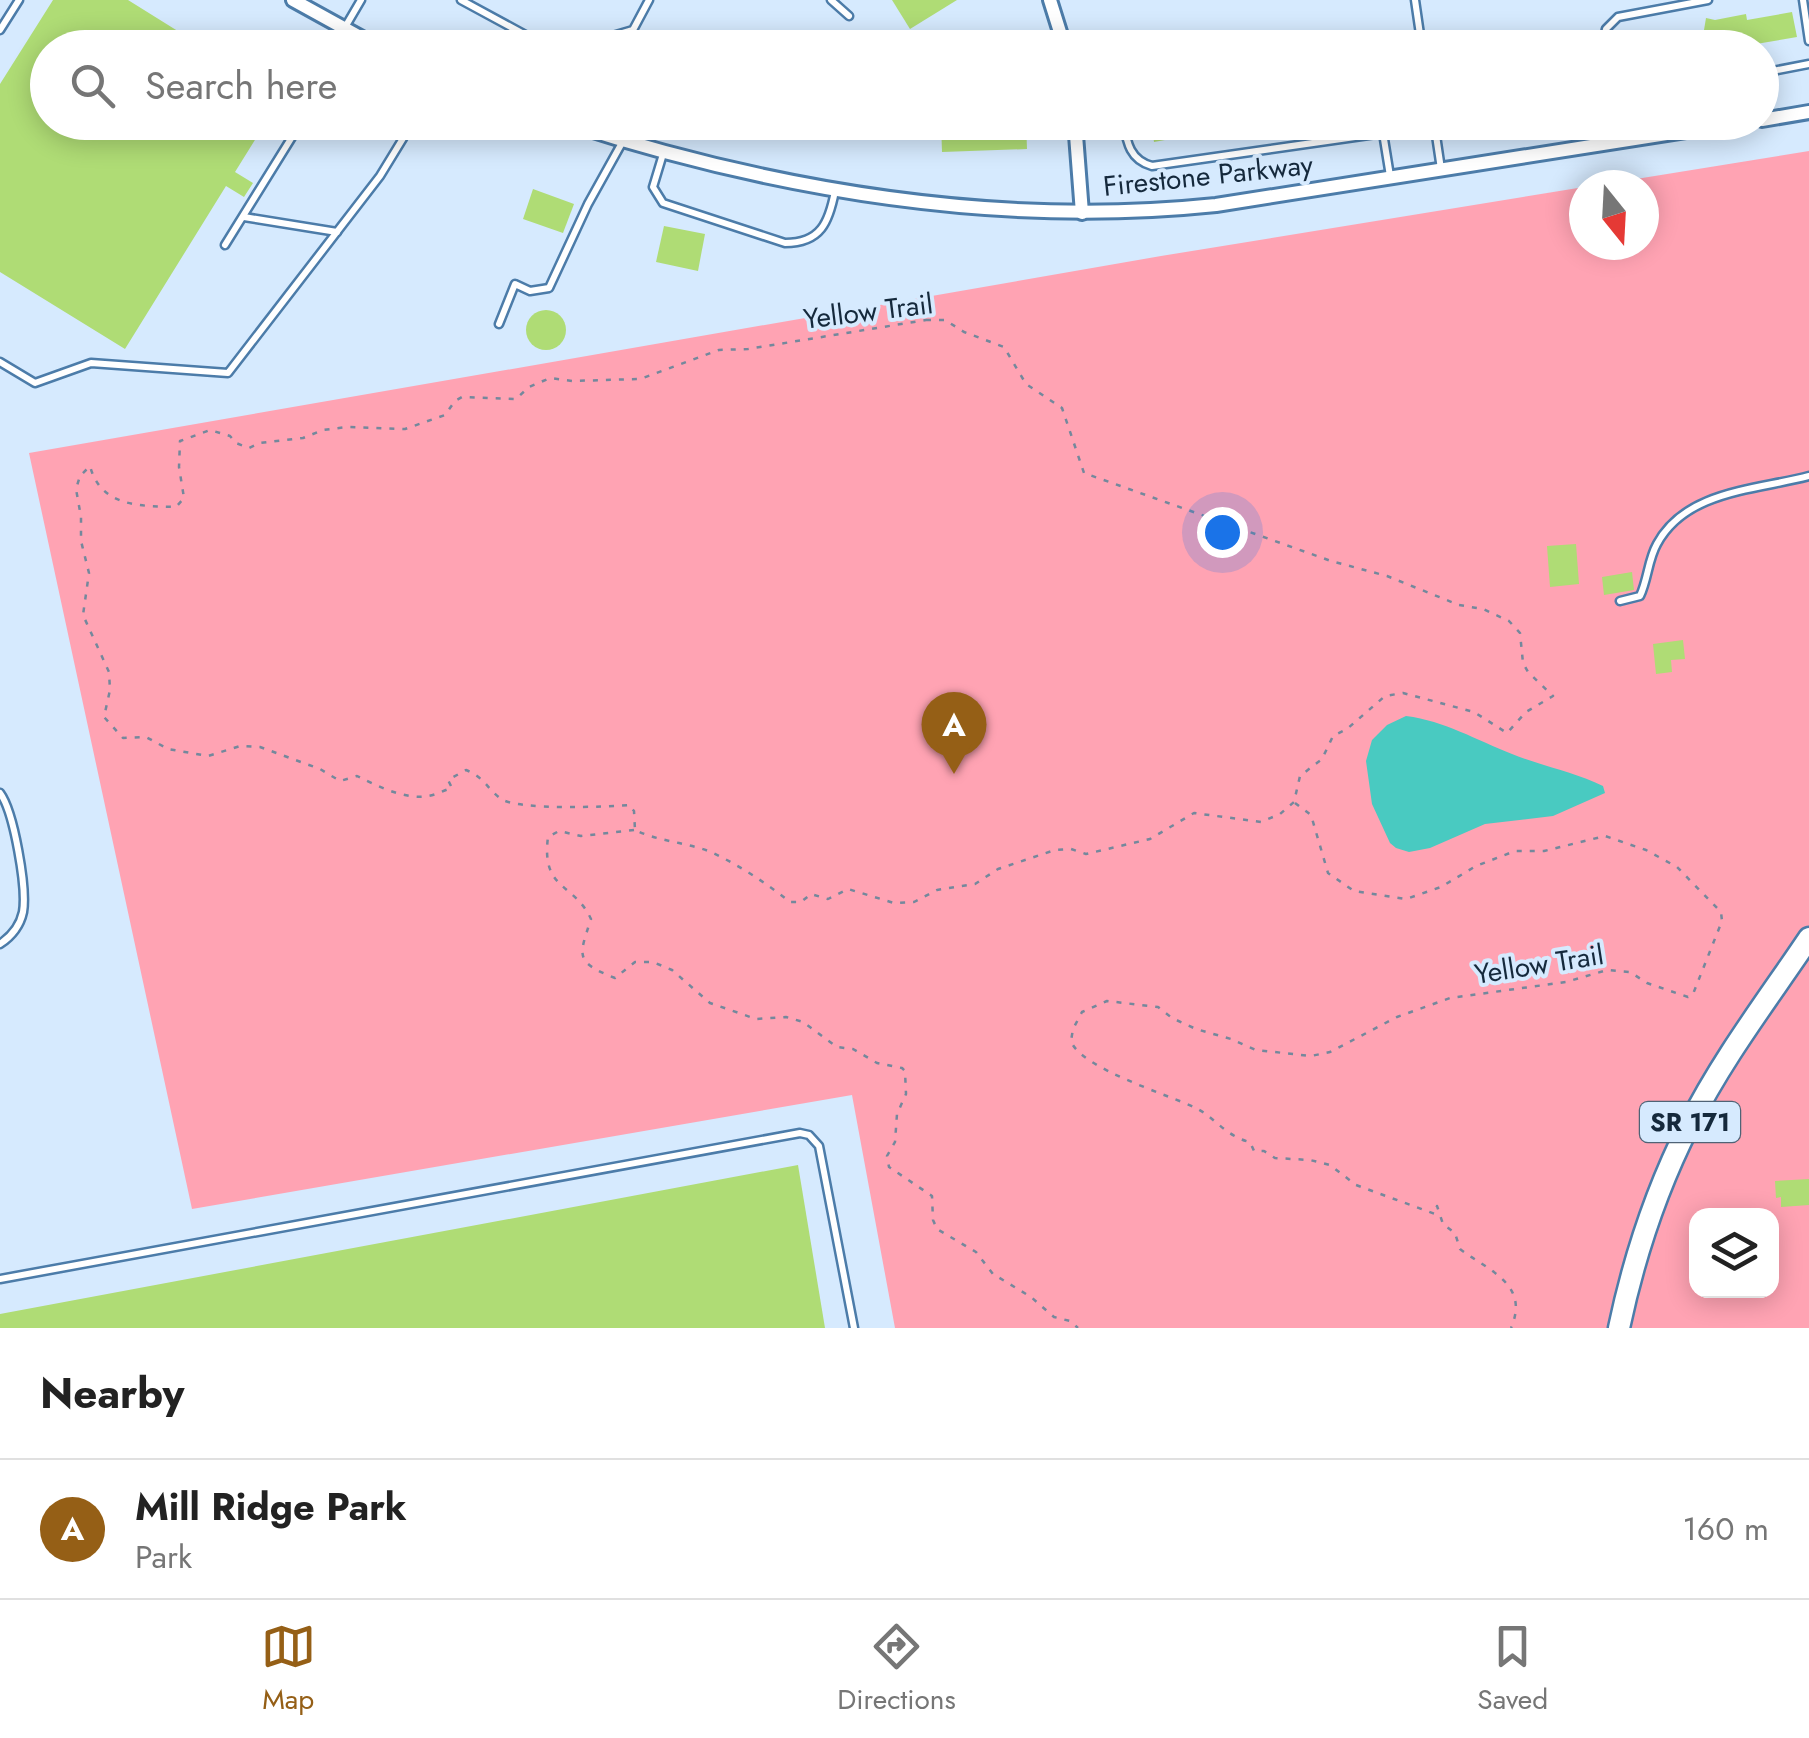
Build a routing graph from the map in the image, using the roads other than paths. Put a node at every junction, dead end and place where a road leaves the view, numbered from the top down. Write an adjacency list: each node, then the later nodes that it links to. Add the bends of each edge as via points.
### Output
1 (19, 0): 13 (lane)
2 (293, 0): 11 (street)
3 (361, 0): 14 (lane)
4 (461, 0): 15 (lane)
5 (650, 0): 16 (lane)
6 (831, 0): 12 (lane)
7 (1050, 0): 17 (street)
8 (1415, 0): 18 (lane)
9 (1708, 0): 19 (lane, via 1618,17)
10 (1803, 0): 20 (lane)
11 (315, 6): 14 (street)
12 (849, 16)
13 (0, 30)
14 (344, 30)
15 (515, 30)
16 (633, 30)
17 (1059, 30)
18 (1419, 30)
19 (1606, 30)
20 (1809, 41)
21 (1809, 64): 22 (lane)
22 (1779, 70)
23 (1809, 112): 24 (street)
24 (1779, 117)
25 (290, 140): 41 (lane)
26 (402, 140): 42 (lane)
27 (617, 140): 34 (street, Firestone Parkway)
28 (1076, 140): 40 (street)
29 (1128, 140): 30 (lane, via 1131,152 1152,166)
30 (1334, 140)
31 (1384, 140): 38 (lane)
32 (1437, 140): 37 (lane)
33 (1629, 140): 35 (street, Firestone Parkway)
34 (623, 142): 36 (street, Firestone Parkway); 44 (lane, via 550,288 516,284)
35 (1620, 142): 37 (street, Firestone Parkway)
36 (663, 154): 39 (street, Firestone Parkway); 39 (lane, via 653,188 663,203 785,243 823,230)
37 (1441, 170): 38 (street, Firestone Parkway)
38 (1391, 178): 40 (street, Firestone Parkway, via 1156,212)
39 (834, 191): 40 (street, Firestone Parkway)
40 (1082, 213)
41 (243, 216): 42 (lane); 43 (lane)
42 (336, 232): 45 (lane, via 228,373 91,363 35,383)
43 (225, 245)
44 (499, 324)
45 (0, 362)
46 (1809, 476): 47 (lane, via 1726,495 1682,515 1656,546 1642,592)
47 (1620, 601)
48 (0, 793): 50 (lane, via 24,896 18,925)
49 (1809, 938): 53 (main road, SR 171, via 1689,1124 1644,1230)
50 (0, 944)
51 (0, 1278): 52 (lane, via 800,1133 819,1146)
52 (854, 1328)
53 (1619, 1328)

